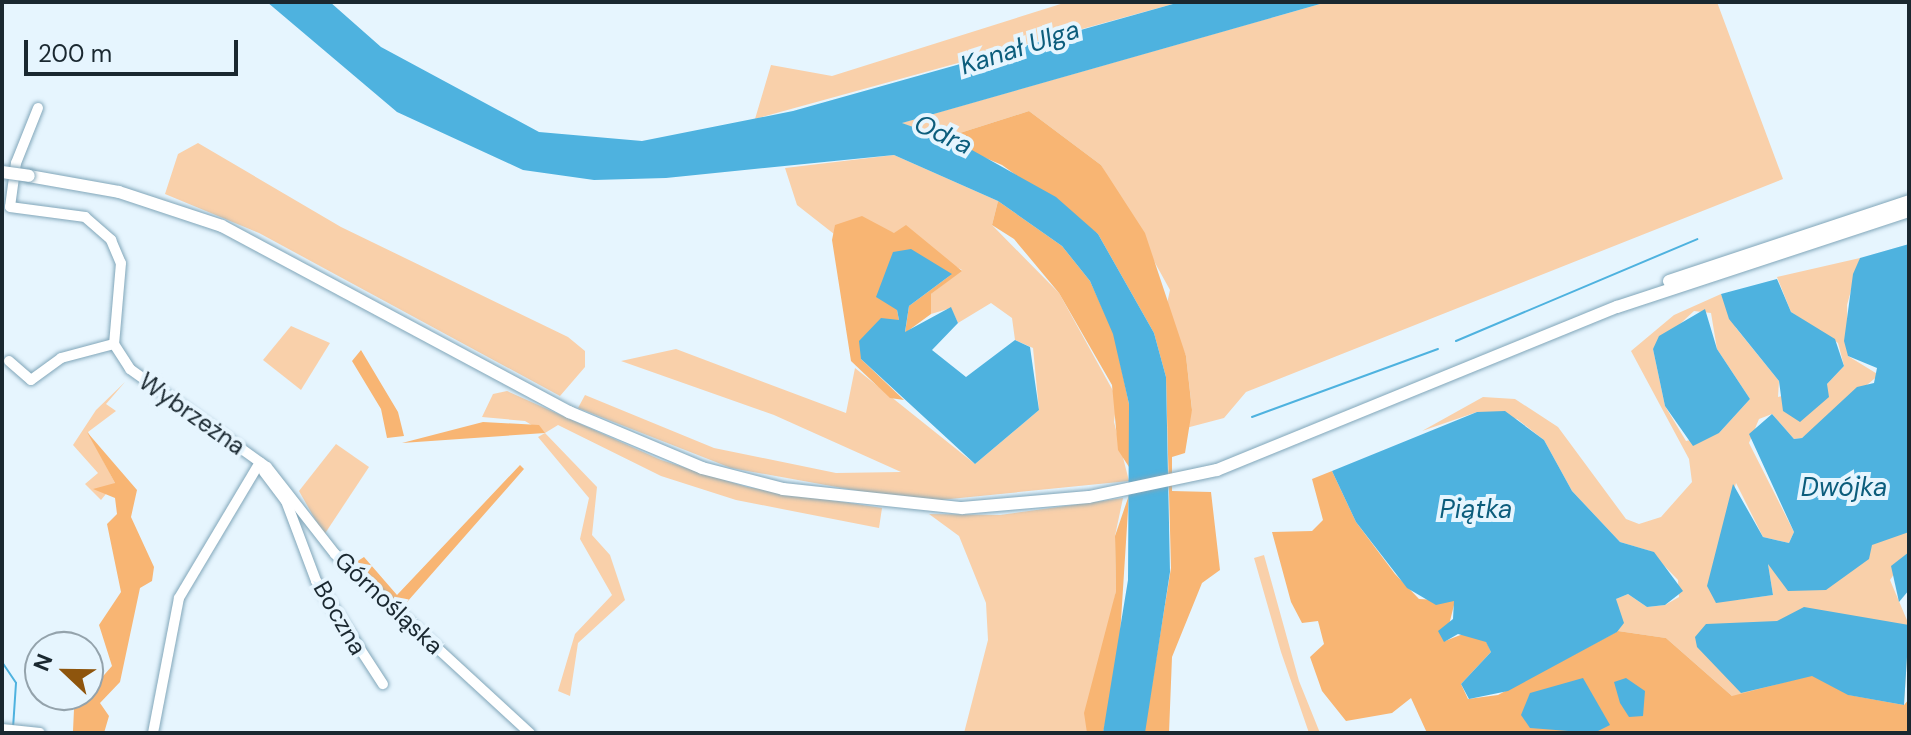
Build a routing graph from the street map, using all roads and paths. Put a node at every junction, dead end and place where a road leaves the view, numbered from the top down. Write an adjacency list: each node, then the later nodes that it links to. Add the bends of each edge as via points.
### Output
1 (38, 108): 4 (street, via 16,163)
2 (2, 172): 6 (main road, bridge, via 119,192 222,226 569,412 743,480 884,503 962,508 1089,497 1174,482 1278,448)
3 (1909, 201): 6 (main road, via 1696,270)
4 (6, 207): 7 (street, via 85,217 111,240 121,263)
5 (1909, 211): 6 (main road)
6 (1617, 307)
7 (114, 344): 8 (street, via 61,358 31,380); 9 (street, Wybrzeżna, via 138,377)
8 (9, 361)
9 (260, 462): 10 (street, Boczna, via 286,501 316,581); 13 (street, via 179,598); 14 (street, Górnośląska, via 335,554)
10 (383, 684)
11 (4, 729): 12 (street)
12 (40, 733)
13 (153, 733)
14 (530, 733)

